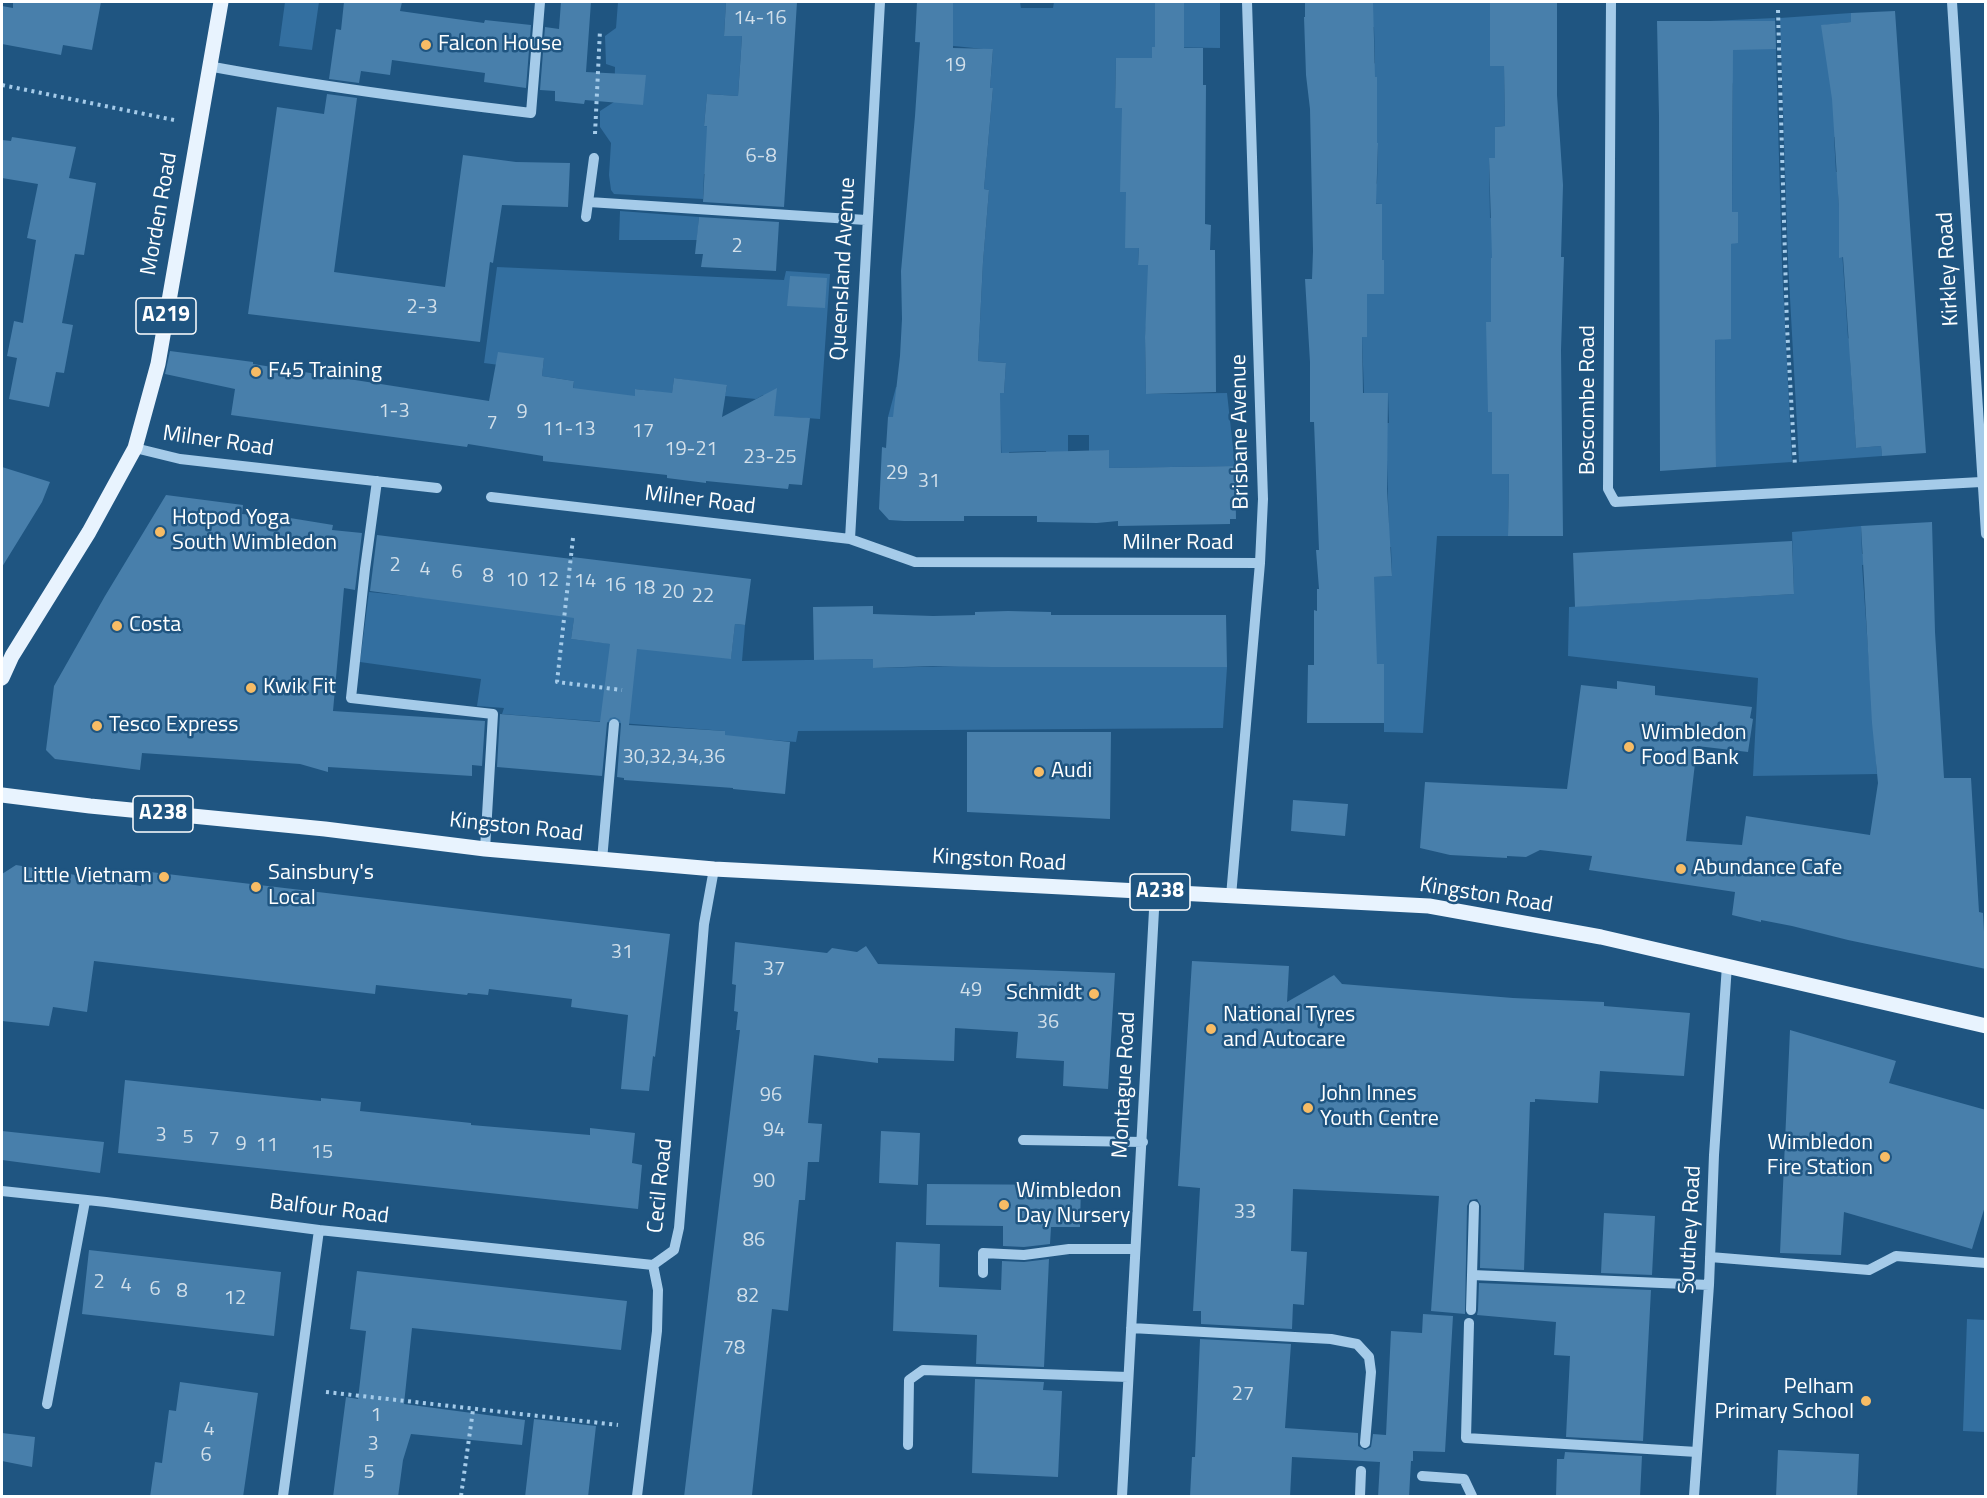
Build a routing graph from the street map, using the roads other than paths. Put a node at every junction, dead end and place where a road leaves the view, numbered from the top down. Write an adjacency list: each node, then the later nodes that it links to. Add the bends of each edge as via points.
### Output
1 (540, 2): 7 (street, via 531,113)
2 (880, 2): 11 (street, Queensland Avenue)
3 (1247, 2): 19 (street, Brisbane Avenue, via 1263,499)
4 (1611, 2): 14 (street, Boscombe Road, via 1608,489 1615,502)
5 (1952, 2): 14 (street, Kirkley Road)
6 (219, 4): 7 (main road, Morden Road / A219)
7 (208, 66): 12 (main road, Morden Road / A219, via 158,364)
8 (594, 158): 9 (street)
9 (590, 202): 10 (street); 11 (street)
10 (586, 217)
11 (866, 220): 18 (street, Queensland Avenue)
12 (135, 448): 13 (street, Milner Road, via 180,459); 20 (main road, Morden Road / A219, via 89,532)
13 (377, 481): 15 (street, Milner Road); 24 (street, via 351,698 493,714)
14 (1981, 482): 17 (street, Kirkley Road)
15 (437, 488)
16 (491, 497): 18 (street, Milner Road)
17 (1986, 534)
18 (850, 538): 19 (street, Milner Road, via 915,562)
19 (1260, 563): 28 (street, Brisbane Avenue)
20 (7, 660): 21 (main road, Morden Road / A219)
21 (2, 678)
22 (614, 724): 25 (street)
23 (2, 795): 24 (main road, Kingston Road / A238)
24 (484, 849): 25 (main road, Kingston Road / A238)
25 (602, 860): 26 (main road, Kingston Road / A238)
26 (714, 869): 27 (main road, Kingston Road / A238); 40 (street, Cecil Road, via 704,924 679,1228 674,1250)
27 (1155, 892): 28 (main road, Kingston Road / A238); 32 (street, Montague Road)
28 (1231, 896): 29 (main road, Kingston Road / A238, via 1429,906)
29 (1727, 965): 30 (main road, Kingston Road / A238); 38 (street, Southey Road)
30 (1986, 1026)
31 (1023, 1140): 32 (street)
32 (1143, 1142): 37 (street, Montague Road)
33 (2, 1191): 34 (street, Balfour Road)
34 (85, 1201): 36 (street, Balfour Road); 48 (street)
35 (1474, 1206): 42 (street)
36 (319, 1230): 40 (street, Balfour Road); 54 (street)
37 (1136, 1249): 41 (street, via 1024,1255 982,1253); 46 (street, Montague Road)
38 (1710, 1257): 39 (street, via 1869,1270 1896,1256); 43 (street, Southey Road)
39 (1986, 1263)
40 (653, 1265): 55 (street, Cecil Road, via 658,1290 657,1331)
41 (983, 1273)
42 (1472, 1275): 43 (street); 44 (street)
43 (1709, 1286): 51 (street, Southey Road)
44 (1471, 1310)
45 (1469, 1323): 51 (street, via 1466,1438)
46 (1131, 1328): 47 (street, Montague Road); 49 (street, via 1331,1339 1357,1344 1369,1357 1371,1372)
47 (1128, 1377): 50 (street, via 923,1370 909,1380); 56 (street, Montague Road)
48 (47, 1404)
49 (1365, 1443)
50 (908, 1445)
51 (1697, 1452): 59 (street, Southey Road)
52 (1361, 1471): 57 (street)
53 (1422, 1476): 58 (street, via 1464,1479)
54 (284, 1497)
55 (637, 1497)
56 (1122, 1497)
57 (1360, 1497)
58 (1472, 1497)
59 (1694, 1497)

